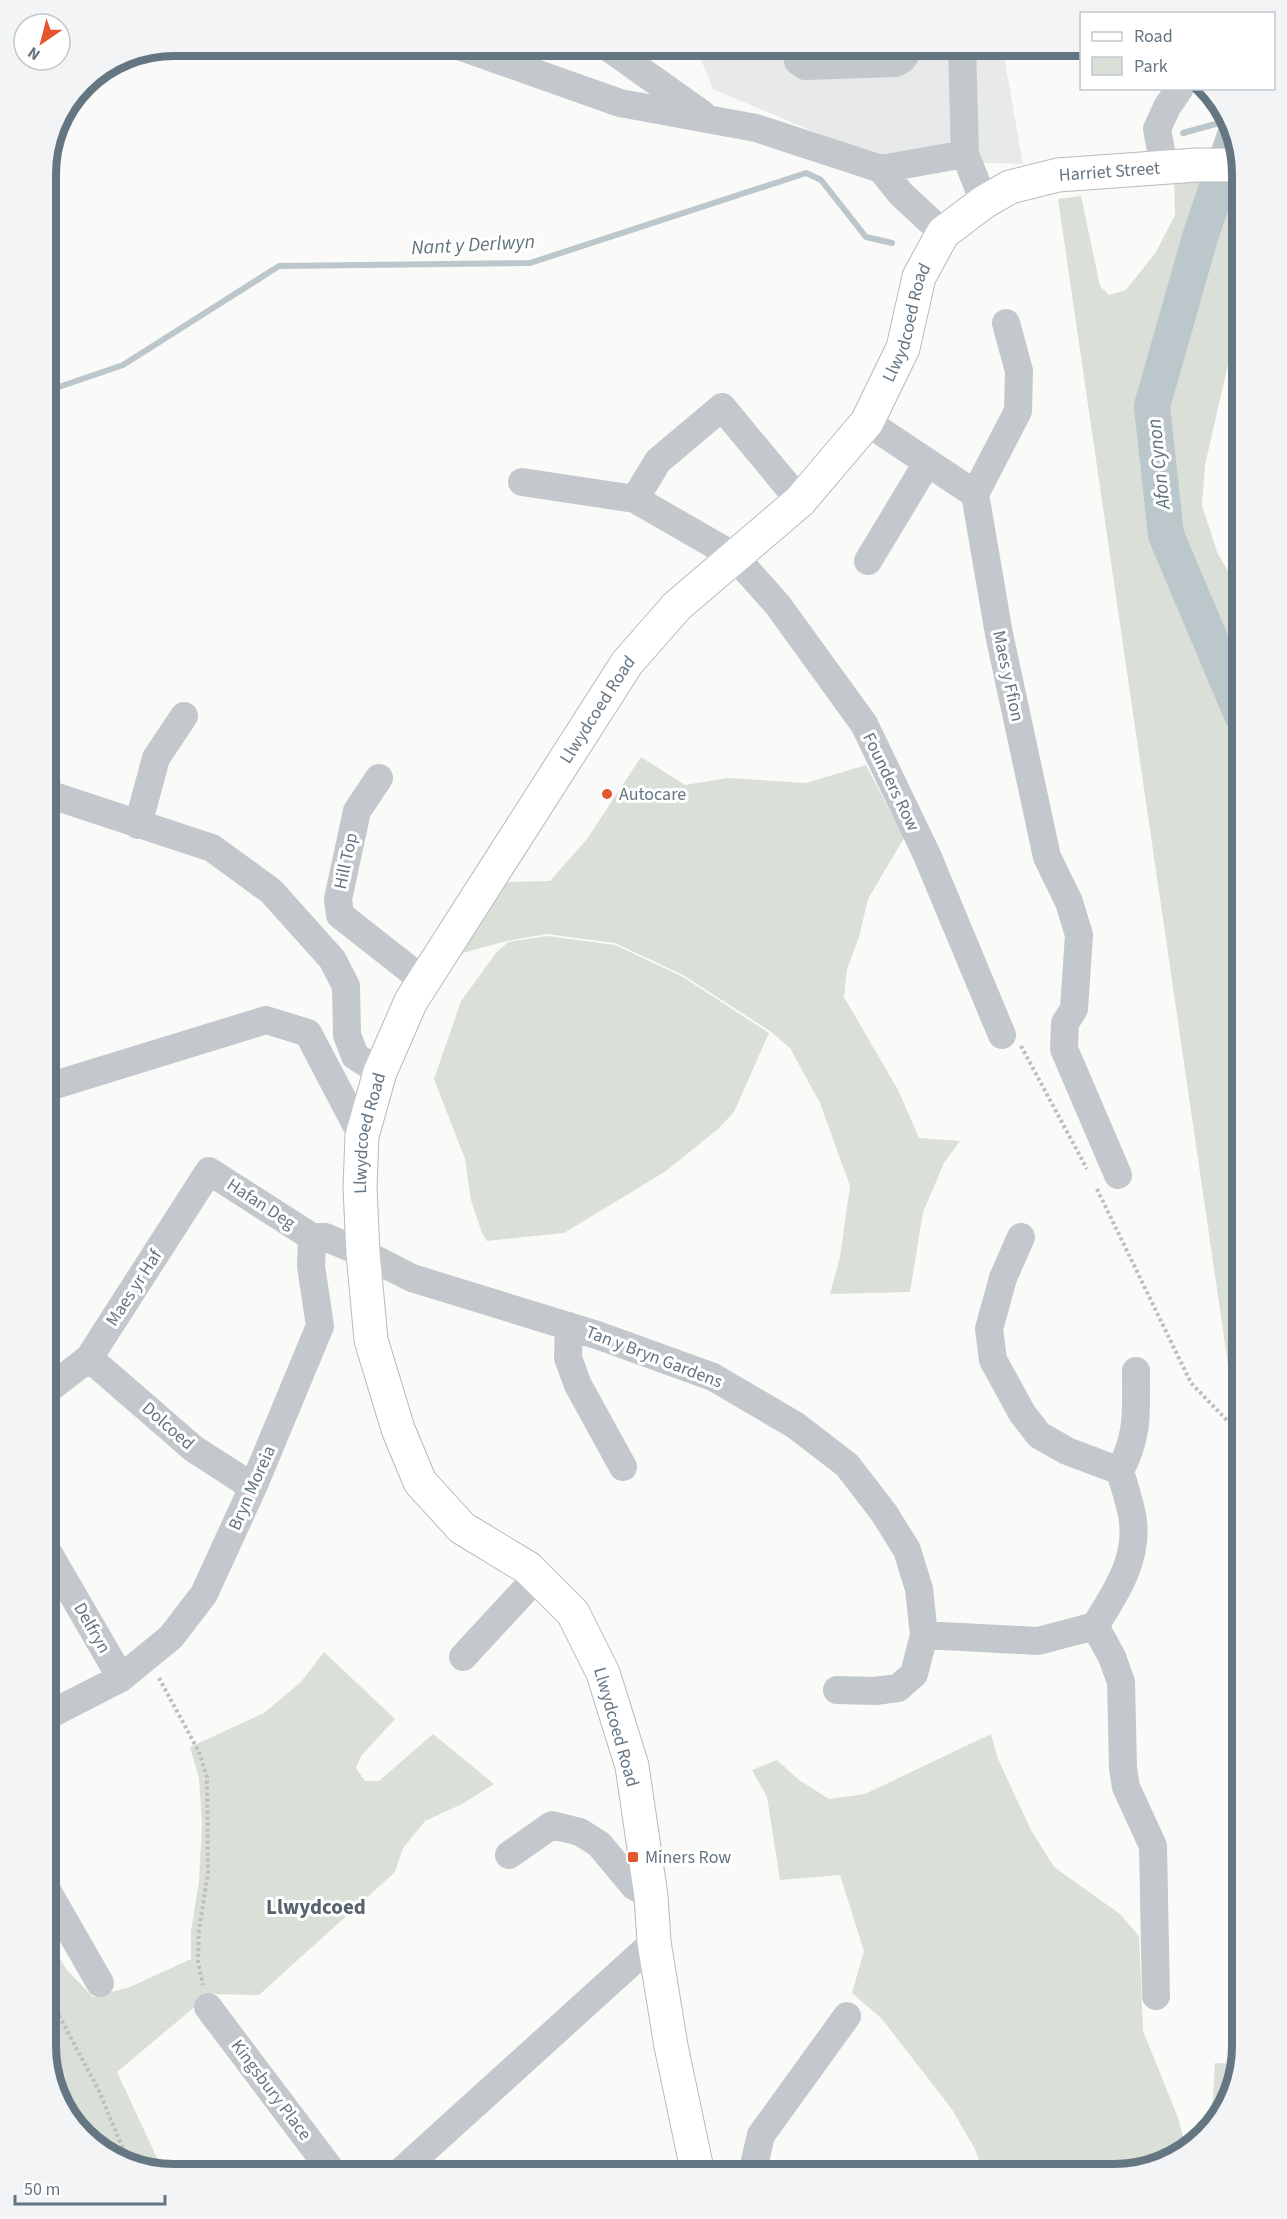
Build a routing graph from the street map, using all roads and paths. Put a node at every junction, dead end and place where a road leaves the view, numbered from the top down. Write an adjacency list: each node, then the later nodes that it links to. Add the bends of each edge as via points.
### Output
1 (487, 56): 7 (street, via 620,103)
2 (620, 56): 7 (street)
3 (797, 56): 4 (street, via 805,66 895,63)
4 (904, 56)
5 (962, 56): 8 (street)
6 (1179, 90): 10 (street, via 1157,129)
7 (709, 119): 11 (street, via 756,128)
8 (965, 154): 11 (street); 12 (street)
9 (1231, 165): 10 (main road, Harriet Street)
10 (1164, 167): 12 (main road, Harriet Street, via 1058,175 1010,187)
11 (881, 169): 13 (street)
12 (984, 202): 13 (main road, Llwydcoed Road)
13 (943, 233): 15 (main road, Llwydcoed Road, via 919,277 903,348)
14 (1006, 323): 18 (street, via 1019,370 1018,411)
15 (867, 422): 16 (street); 20 (main road, Llwydcoed Road)
16 (927, 463): 18 (street); 22 (street)
17 (522, 482): 19 (street)
18 (975, 494): 34 (street, Maes y Ffion, via 999,634 1047,857 1069,902 1079,935 1074,1009 1065,1023 1064,1049)
19 (635, 499): 20 (street, via 658,461 722,407); 21 (street, Founders Row)
20 (800, 501): 21 (main road, Llwydcoed Road)
21 (734, 556): 27 (main road, Llwydcoed Road, via 677,606 627,663); 28 (street, Founders Row, via 777,604 864,724 927,855)
22 (868, 561)
23 (184, 716): 26 (street, via 156,758)
24 (379, 778): 27 (street, Hill Top, via 357,811 338,899 340,915)
25 (56, 797): 26 (street)
26 (138, 825): 29 (street, via 212,848 271,891 332,959 346,986 347,1035 355,1056)
27 (424, 981): 29 (main road, Llwydcoed Road)
28 (1002, 1035): 33 (path, via 1017,1037)
29 (380, 1072): 31 (main road, Llwydcoed Road)
30 (56, 1085): 31 (street, via 266,1020 308,1034)
31 (362, 1136): 37 (main road, Llwydcoed Road)
32 (209, 1171): 35 (street, Hafan Deg); 39 (street, Maes yr Haf)
33 (1090, 1174)
34 (1106, 1180): 42 (path, via 1191,1383)
35 (312, 1237): 37 (street, via 325,1237); 45 (street, Bryn Moreia, via 311,1266 320,1326)
36 (1021, 1237): 44 (street, via 1003,1278 989,1329 993,1360 1039,1435 1067,1451)
37 (363, 1252): 38 (street, Tan y Bryn Gardens, via 412,1278); 47 (main road, Llwydcoed Road, via 371,1340 398,1429 420,1482 462,1528)
38 (569, 1326): 43 (street, via 568,1358 578,1385); 49 (street, Tan y Bryn Gardens, via 713,1377 795,1425 847,1465 907,1550 919,1589)
39 (89, 1358): 41 (street, Maes yr Haf); 45 (street, Dolcoed, via 194,1449)
40 (1136, 1371): 44 (street, via 1136,1427)
41 (56, 1384)
42 (1232, 1426)
43 (623, 1467)
44 (1120, 1471): 48 (street, via 1132,1517 1132,1550 1123,1579)
45 (254, 1487): 50 (street, Bryn Moreia, via 204,1594 171,1637)
46 (56, 1566): 52 (street, Delfryn)
47 (537, 1577): 51 (street); 56 (main road, Llwydcoed Road, via 573,1613 603,1673 632,1766)
48 (1095, 1626): 49 (street, via 1038,1641); 60 (street, via 1121,1682 1126,1786 1153,1846)
49 (924, 1635): 53 (street, Tan y Bryn Gardens, via 914,1674 898,1688)
50 (148, 1656): 52 (street, Bryn Moreia); 61 (path, via 199,1752 207,1777 208,1873 198,1962)
51 (463, 1657)
52 (121, 1678): 54 (street, Bryn Moreia)
53 (837, 1690)
54 (56, 1711)
55 (509, 1855): 56 (street, via 552,1825 580,1832 599,1844 634,1886)
56 (651, 1896): 58 (main road, Llwydcoed Road)
57 (56, 1906): 59 (street)
58 (654, 1942): 66 (street); 67 (main road, Llwydcoed Road, via 670,2046)
59 (100, 1983)
60 (1156, 1996)
61 (208, 2007): 65 (street, Kingsbury Place)
62 (56, 2010): 64 (path, via 98,2089)
63 (847, 2016): 68 (street, via 761,2135)
64 (124, 2152)
65 (326, 2163)
66 (410, 2163)
67 (696, 2164)
68 (754, 2164)

